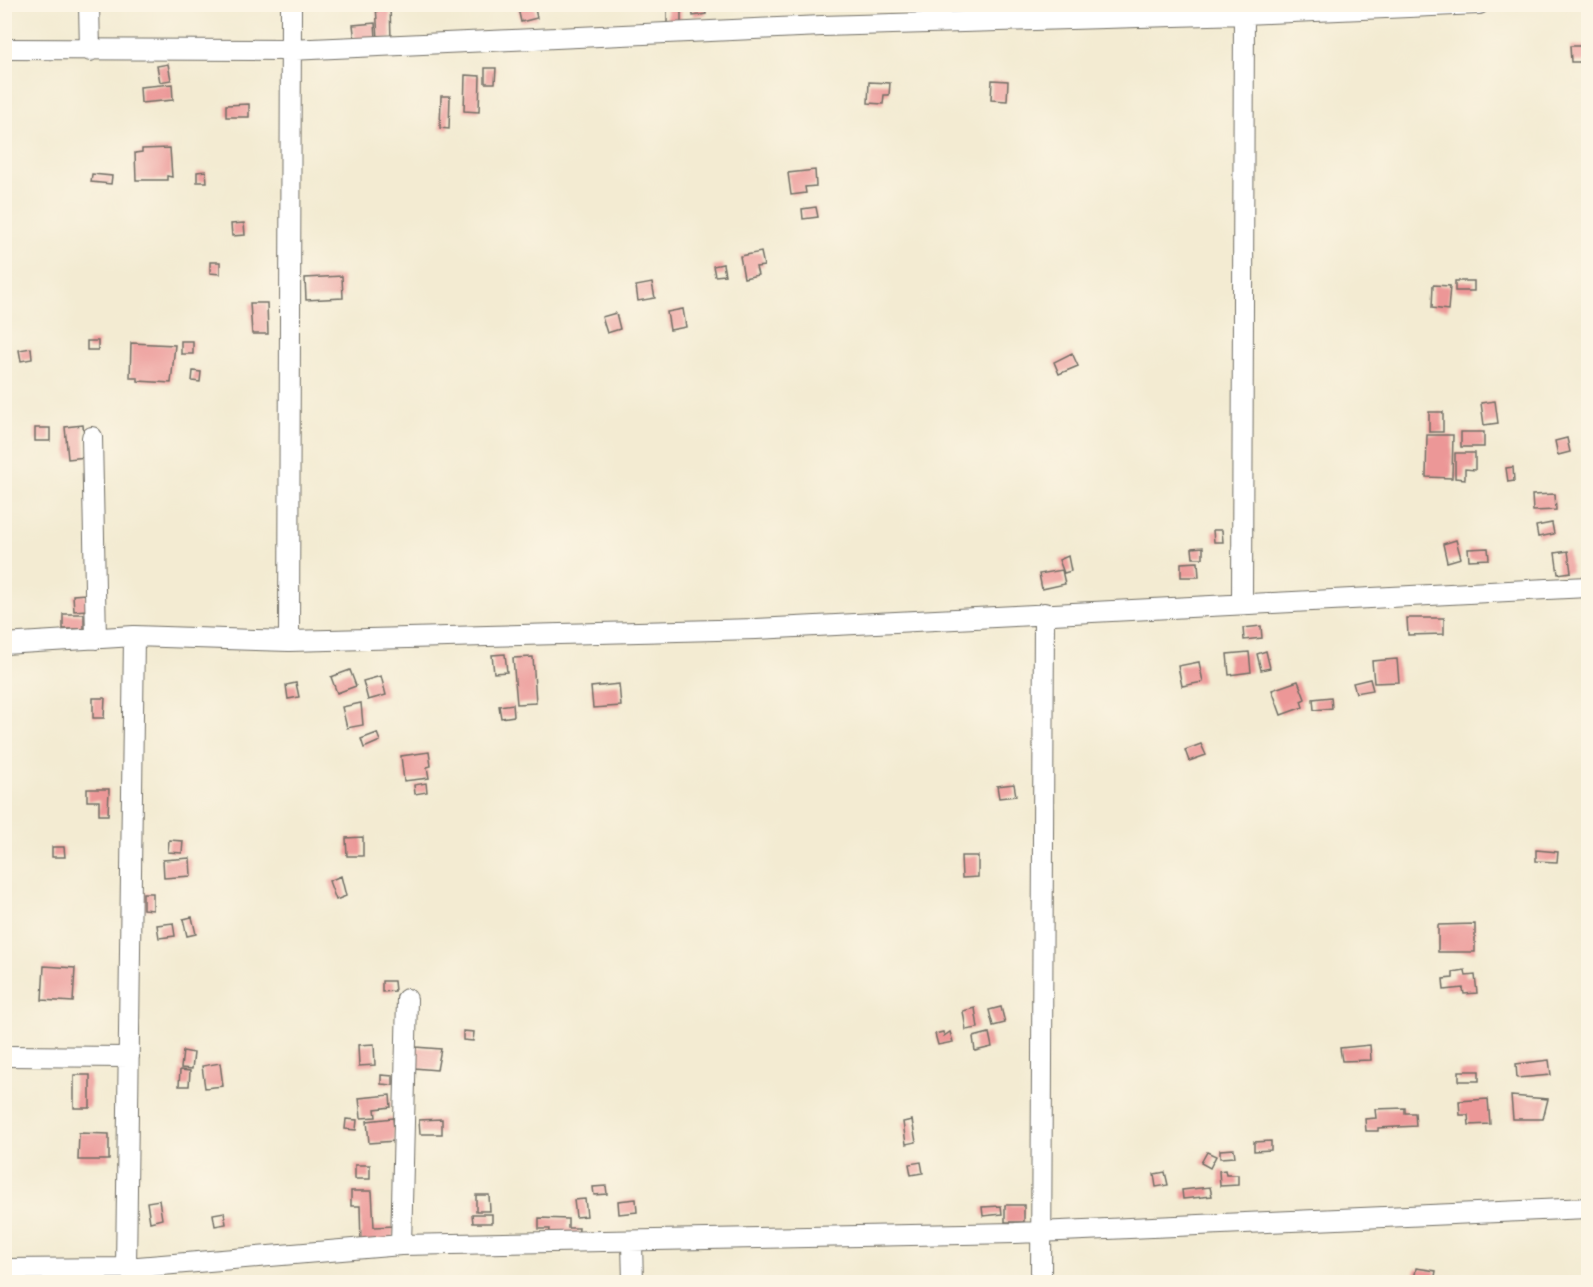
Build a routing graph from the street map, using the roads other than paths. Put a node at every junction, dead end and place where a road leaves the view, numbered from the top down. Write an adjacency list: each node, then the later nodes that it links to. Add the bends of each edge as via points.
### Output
1 (89, 4): 6 (street)
2 (291, 4): 7 (street)
3 (1479, 4): 4 (street)
4 (1244, 9): 7 (street); 10 (street)
5 (4, 49): 6 (street)
6 (90, 51): 7 (street)
7 (290, 51): 14 (street)
8 (92, 437): 13 (street)
9 (1588, 587): 10 (street)
10 (1242, 603): 11 (street)
11 (1044, 614): 14 (street, via 756,628); 20 (street)
12 (134, 636): 13 (street); 14 (street); 18 (street)
13 (96, 639): 15 (street)
14 (289, 640)
15 (4, 644)
16 (406, 999): 22 (street)
17 (4, 1056): 18 (street)
18 (129, 1057): 23 (street)
19 (1588, 1208): 20 (street)
20 (1041, 1232): 21 (street); 26 (street)
21 (632, 1243): 22 (street); 25 (street)
22 (400, 1245): 23 (street)
23 (126, 1268): 24 (street)
24 (4, 1269)
25 (633, 1282)
26 (1041, 1282)

